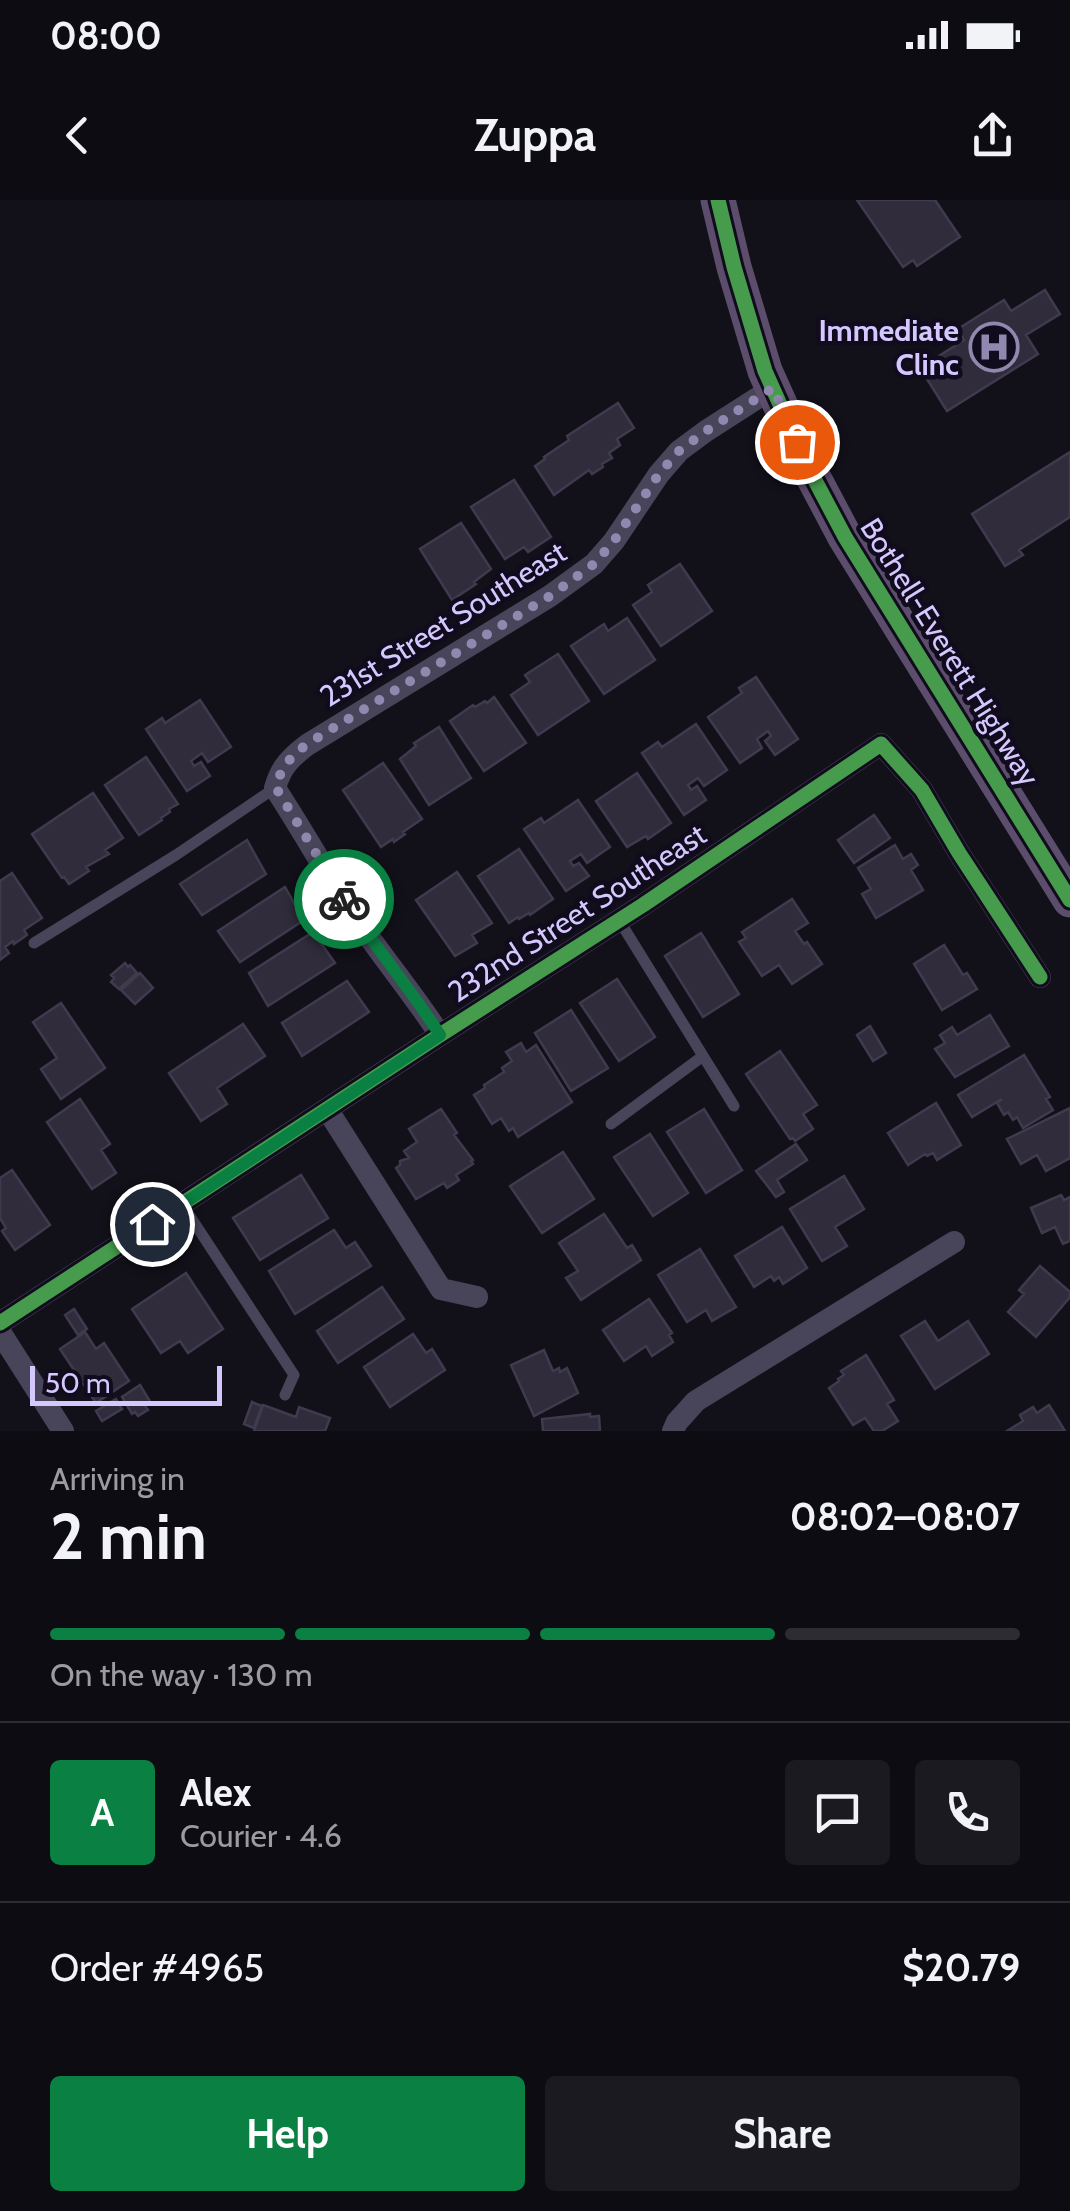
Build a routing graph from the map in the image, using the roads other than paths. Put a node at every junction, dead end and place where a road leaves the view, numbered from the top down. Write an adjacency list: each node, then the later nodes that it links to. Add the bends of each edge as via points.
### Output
1 (718, 200): 2 (main road, Bothell-Everett Highway)
2 (773, 388): 3 (street, 231st Street Southeast, via 679,451 594,564 307,744 288,760); 4 (main road, Bothell-Everett Highway, via 845,538)
3 (276, 788): 6 (lane); 8 (street)
4 (1070, 900)
5 (620, 920): 7 (street, 232nd Street Southeast, via 881,744 922,790); 8 (street, 232nd Street Southeast); 9 (lane)
6 (34, 943)
7 (1040, 977)
8 (440, 1035): 11 (street, 232nd Street Southeast)
9 (703, 1056): 10 (lane); 12 (lane)
10 (734, 1106)
11 (327, 1110): 13 (street, 232nd Street Southeast); 15 (street, via 441,1289)
12 (611, 1124)
13 (182, 1204): 16 (street, 232nd Street Southeast); 18 (lane, via 294,1376)
14 (954, 1242): 20 (street, via 696,1400)
15 (477, 1297)
16 (0, 1323)
17 (0, 1332): 19 (street)
18 (285, 1395)
19 (63, 1431)
20 (674, 1431)

